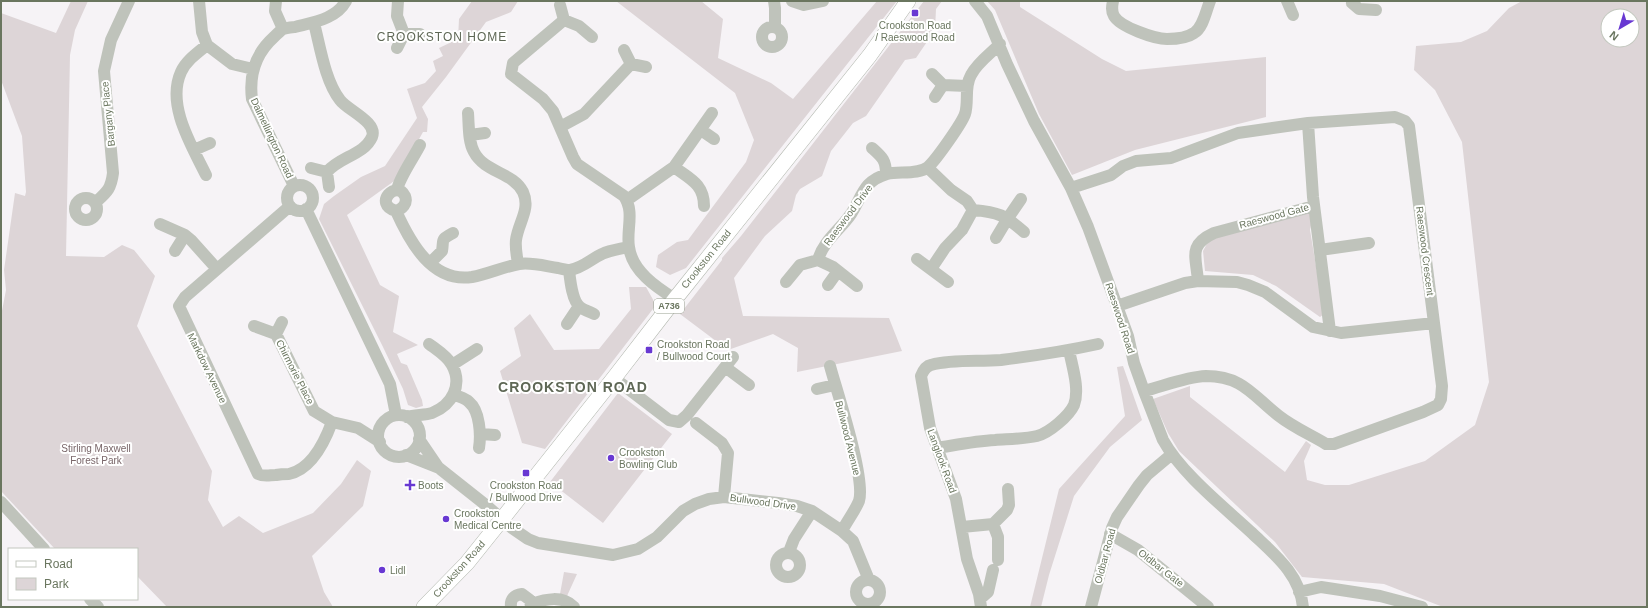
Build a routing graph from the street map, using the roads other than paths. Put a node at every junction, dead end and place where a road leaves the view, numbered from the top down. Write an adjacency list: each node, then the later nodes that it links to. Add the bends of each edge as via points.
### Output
1 (129, 1): 59 (street, Bargany Place, via 111,40 104,71 113,173 112,185)
2 (199, 1): 26 (street, via 202,32)
3 (276, 1): 21 (street, via 275,11)
4 (346, 1): 19 (street, via 333,16)
5 (398, 1): 22 (street, via 397,16)
6 (774, 1): 20 (street)
7 (792, 1): 8 (street, via 804,4)
8 (823, 1)
9 (908, 1): 88 (main road, Crookston Road / A736, via 870,55)
10 (974, 1): 25 (street, Raeswood Road, via 987,16)
11 (1113, 1): 12 (street, via 1114,16 1123,24 1168,39 1195,33 1202,25)
12 (1210, 1)
13 (1287, 1): 17 (street)
14 (1353, 1): 16 (street, via 1359,9)
15 (560, 5): 18 (street)
16 (1376, 10)
17 (1293, 15)
18 (564, 20): 24 (street, via 579,26); 39 (street, via 511,68 511,74 515,78 548,104)
19 (314, 23): 21 (street); 51 (street, via 329,78 337,95 373,130 373,135 361,150 331,166)
20 (775, 27)
21 (283, 29): 31 (street, Dalmellington Road, via 260,52)
22 (404, 34): 23 (street); 27 (street)
23 (420, 34)
24 (592, 37)
25 (1000, 44): 34 (street, via 978,66); 56 (street, Raeswood Road, via 1034,121)
26 (207, 45): 31 (street, via 232,64); 47 (street, via 187,63 181,72 177,89 177,104 183,127)
27 (397, 48)
28 (624, 50): 29 (street)
29 (631, 64): 30 (street); 39 (street, via 584,114)
30 (646, 67)
31 (253, 69): 54 (street, Dalmellington Road, via 252,99)
32 (932, 74): 33 (street)
33 (943, 85): 34 (street); 35 (street)
34 (967, 86): 50 (street, via 962,120)
35 (935, 97)
36 (468, 113): 42 (street)
37 (712, 113): 40 (street)
38 (1308, 123): 56 (street, Raeswood Crescent, via 1238,133 1170,158 1136,161 1111,175); 62 (street); 94 (street, Raeswood Crescent, via 1395,116 1409,126)
39 (560, 127): 58 (street, via 578,164)
40 (701, 130): 43 (street); 48 (street)
41 (485, 134): 42 (street)
42 (470, 136): 78 (street, via 471,145 481,162 489,169 513,180 523,193 525,207 516,239)
43 (714, 139)
44 (210, 143): 47 (street)
45 (420, 145): 77 (street, via 398,182 397,190 387,195 386,200 387,205 396,210 406,232)
46 (872, 148): 52 (street, via 886,164)
47 (194, 150): 53 (street)
48 (674, 167): 58 (street); 61 (street, via 698,185 704,195)
49 (312, 168): 51 (street)
50 (928, 168): 52 (street, Raeswood Drive, via 910,173); 64 (street, via 967,201)
51 (327, 172): 55 (street)
52 (886, 174): 76 (street, Raeswood Drive, via 868,185 851,214 820,252)
53 (206, 175)
54 (294, 186): 60 (street, Dalmellington Road, via 289,189 287,195); 63 (street, Dalmellington Road, via 304,185 312,192 312,202)
55 (329, 187)
56 (1071, 188): 90 (street, Raeswood Road)
57 (1021, 199): 65 (street)
58 (627, 200): 72 (street, via 630,219)
59 (96, 202)
60 (290, 206): 63 (street, via 294,210); 79 (street, Markdow Avenue)
61 (704, 206)
62 (1314, 206): 73 (street, Raeswood Gate); 83 (street, Raeswood Gate, via 1214,232 1203,238 1197,244 1196,250)
63 (306, 209): 113 (street, via 390,384)
64 (973, 210): 65 (street, via 993,212); 80 (street, via 962,230 945,248)
65 (1008, 218): 67 (street); 70 (street)
66 (160, 224): 69 (street)
67 (1024, 232)
68 (453, 233): 77 (street, via 444,238 442,251)
69 (184, 235): 74 (street); 79 (street)
70 (996, 238)
71 (1369, 244): 73 (street)
72 (628, 247): 81 (street, via 600,254 588,263); 88 (street, via 640,272)
73 (1320, 250): 96 (street, Raeswood Gate)
74 (175, 251)
75 (917, 258): 80 (street)
76 (818, 260): 82 (street); 84 (street, via 800,265)
77 (430, 264): 78 (street, via 441,272 461,278)
78 (518, 264): 81 (street, via 527,263)
79 (217, 269): 114 (street, Markdow Avenue, via 185,297 179,306 258,474 266,476 290,473 301,468 319,450)
80 (931, 269): 85 (street)
81 (569, 270): 89 (street, via 572,289)
82 (838, 271): 86 (street); 87 (street)
83 (1198, 281): 90 (street); 96 (street, via 1236,282 1248,285 1265,292 1313,327)
84 (786, 282)
85 (948, 282)
86 (828, 285)
87 (857, 286)
88 (675, 299): 106 (main road, Crookston Road / A736)
89 (579, 306): 91 (street); 93 (street)
90 (1118, 306): 110 (street, Raeswood Road)
91 (594, 314)
92 (282, 322): 97 (street, Chirmorie Place)
93 (567, 324)
94 (1434, 324): 96 (street, via 1341,333); 110 (street, Raeswood Crescent, via 1442,386 1438,405 1334,444 1326,444 1279,416 1251,390 1220,377 1192,378)
95 (254, 326): 97 (street, Chirmorie Place)
96 (1330, 331)
97 (276, 334): 114 (street, Chirmorie Place, via 314,410)
98 (429, 344): 103 (street)
99 (1098, 344): 101 (street, Langlook Road)
100 (477, 349): 103 (street)
101 (1069, 350): 123 (street, via 1075,396 1068,413 1053,428 1037,436 978,441); 123 (street, Langlook Road, via 1000,360 970,360 929,365 922,376 930,428)
102 (733, 357): 105 (street)
103 (452, 365): 111 (street, via 455,373)
104 (830, 366): 108 (street, Bullwood Avenue)
105 (725, 367): 106 (street, via 679,422 669,420); 107 (street)
106 (614, 378): 131 (main road, Crookston Road / A736)
107 (749, 385)
108 (835, 385): 109 (street); 134 (street, Bullwood Avenue, via 855,457 860,487 859,501)
109 (817, 389)
110 (1144, 392): 124 (street, Raeswood Road, via 1160,435)
111 (455, 395): 112 (street); 118 (street, via 471,403)
112 (431, 413): 113 (street); 120 (street)
113 (402, 416): 115 (street, via 390,417); 120 (street, via 416,424)
114 (332, 422): 117 (street, Chirmorie Place)
115 (384, 422): 117 (street, Chirmorie Place); 121 (street, via 379,431)
116 (696, 423): 128 (street, via 722,443 728,453)
117 (358, 428): 121 (street, Chirmorie Place)
118 (481, 434): 119 (street); 122 (street)
119 (495, 435)
120 (419, 436): 125 (street, via 416,448); 126 (street)
121 (380, 442): 125 (street, via 384,450 390,454)
122 (479, 448)
123 (937, 448): 133 (street, Langlook Road, via 956,499)
124 (1172, 454): 135 (street, Oldbar Road, via 1139,485 1117,517); 139 (street, Raeswood Road, via 1186,471 1282,561 1295,579)
125 (406, 455): 126 (street)
126 (439, 468): 131 (street)
127 (1008, 489): 132 (street, via 1009,506)
128 (724, 497): 130 (street, Bullwood Drive, via 784,504); 131 (street, Bullwood Drive, via 695,504 683,511 657,537 638,549 613,555 538,543 512,528)
129 (1, 502): 136 (street)
130 (812, 511): 134 (street, Bullwood Drive); 137 (street)
131 (503, 518): 142 (main road, Crookston Road / A736, via 467,563)
132 (993, 524): 133 (street); 140 (street, via 998,536 996,565 988,592)
133 (962, 526): 140 (street, Langlook Road, via 967,559)
134 (842, 530): 138 (street, Bullwood Drive, via 853,541)
135 (1110, 534): 145 (street, Oldbar Road); 146 (street, Oldbar Gate, via 1138,550)
136 (43, 548)
137 (789, 552)
138 (869, 580)
139 (1299, 592): 147 (street, Raeswood Road); 148 (street, via 1321,587 1380,596)
140 (980, 603)
141 (531, 605): 143 (street, via 525,595 518,595 512,599); 144 (street, via 557,598 570,602)
142 (424, 607)
143 (511, 607)
144 (574, 607)
145 (1091, 607)
146 (1208, 607)
147 (1303, 607)
148 (1422, 607)

